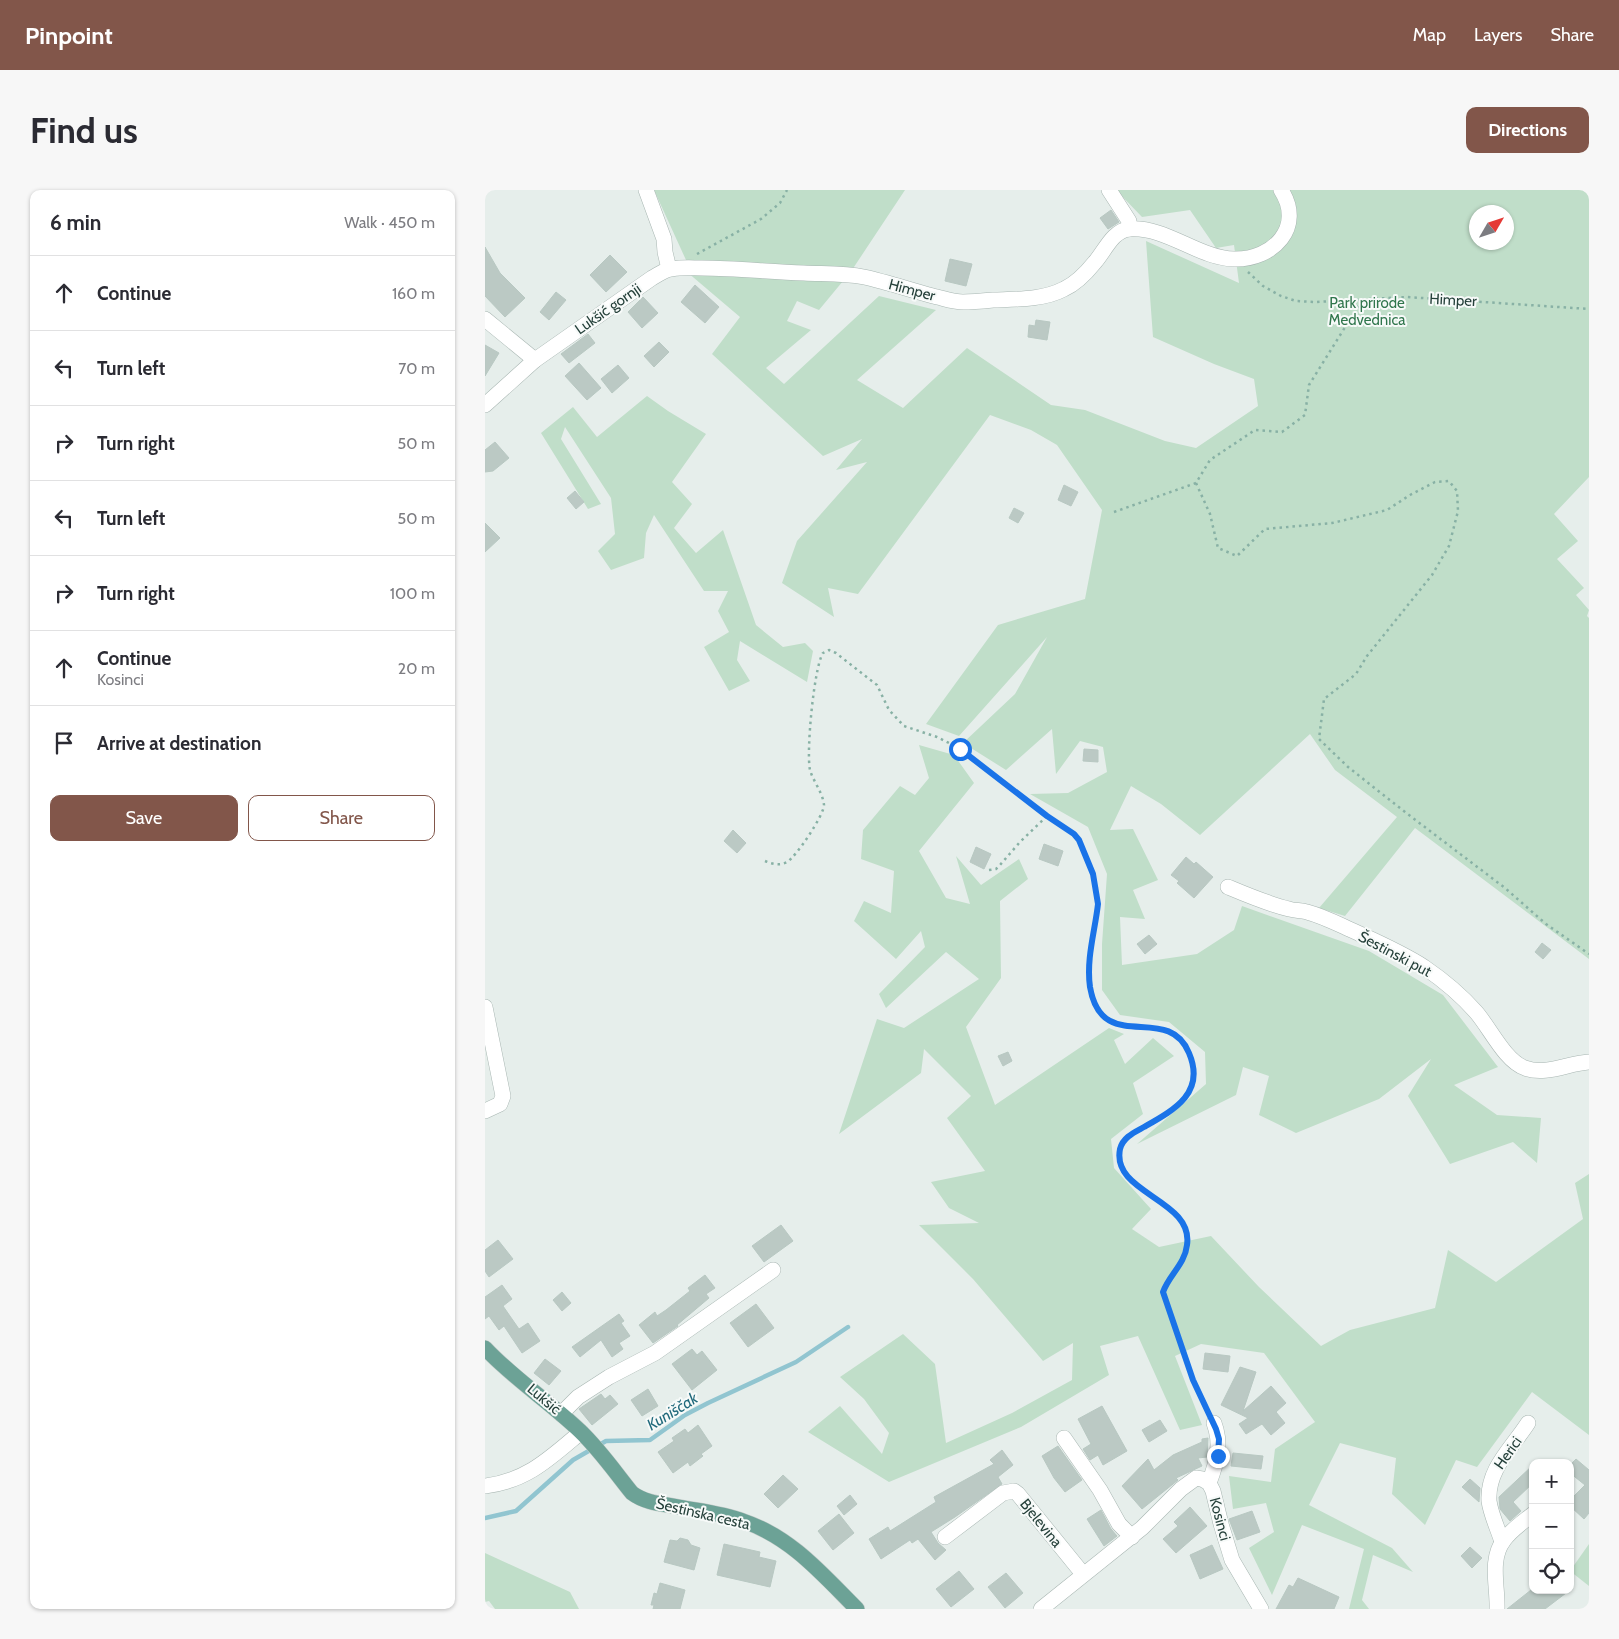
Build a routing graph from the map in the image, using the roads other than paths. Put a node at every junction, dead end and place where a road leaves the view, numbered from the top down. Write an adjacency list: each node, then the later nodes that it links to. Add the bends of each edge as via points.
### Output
1 (645, 190): 5 (street, via 664,238)
2 (1109, 190): 4 (street, via 1129,221)
3 (1281, 190): 4 (street, via 1288,204 1286,232 1268,250 1242,259 1216,256 1162,235)
4 (1129, 229): 5 (street, Himper, via 1116,235 1095,262 1065,289 1046,296 1018,299 962,302 863,277 837,274 740,268)
5 (669, 269): 7 (street, Lukšić gornji, via 651,278)
6 (485, 319): 7 (street)
7 (535, 360): 8 (street, Lukšić gornji)
8 (485, 405)
9 (1228, 887): 11 (street, Šestinski put, via 1327,919 1424,967 1463,998 1510,1058 1527,1069)
10 (485, 1007): 12 (street, via 503,1096 500,1104)
11 (1589, 1062)
12 (485, 1110)
13 (773, 1270): 15 (street, via 659,1350 577,1397)
14 (485, 1348): 15 (main road, Lukšić)
15 (561, 1414): 18 (main road, Lukšić)
16 (1214, 1423): 21 (street, Kosinci, via 1219,1448)
17 (1528, 1423): 26 (street, Herici, via 1498,1464 1490,1486 1489,1501)
18 (585, 1436): 20 (main road, Lukšić); 22 (street, via 515,1480)
19 (1064, 1438): 25 (street, via 1119,1524)
20 (600, 1452): 28 (main road, Šestinska cesta, via 637,1498 741,1520 778,1537 815,1567)
21 (1209, 1483): 25 (street, via 1196,1478 1190,1482); 30 (street, Kosinci, via 1232,1560)
22 (485, 1486)
23 (1529, 1518): 26 (street)
24 (945, 1537): 27 (street, Bjelevina, via 1003,1493 1014,1491)
25 (1132, 1537): 27 (street)
26 (1502, 1542): 31 (street, via 1496,1560)
27 (1083, 1574): 29 (street)
28 (857, 1609)
29 (1041, 1609)
30 (1261, 1609)
31 (1497, 1609)

